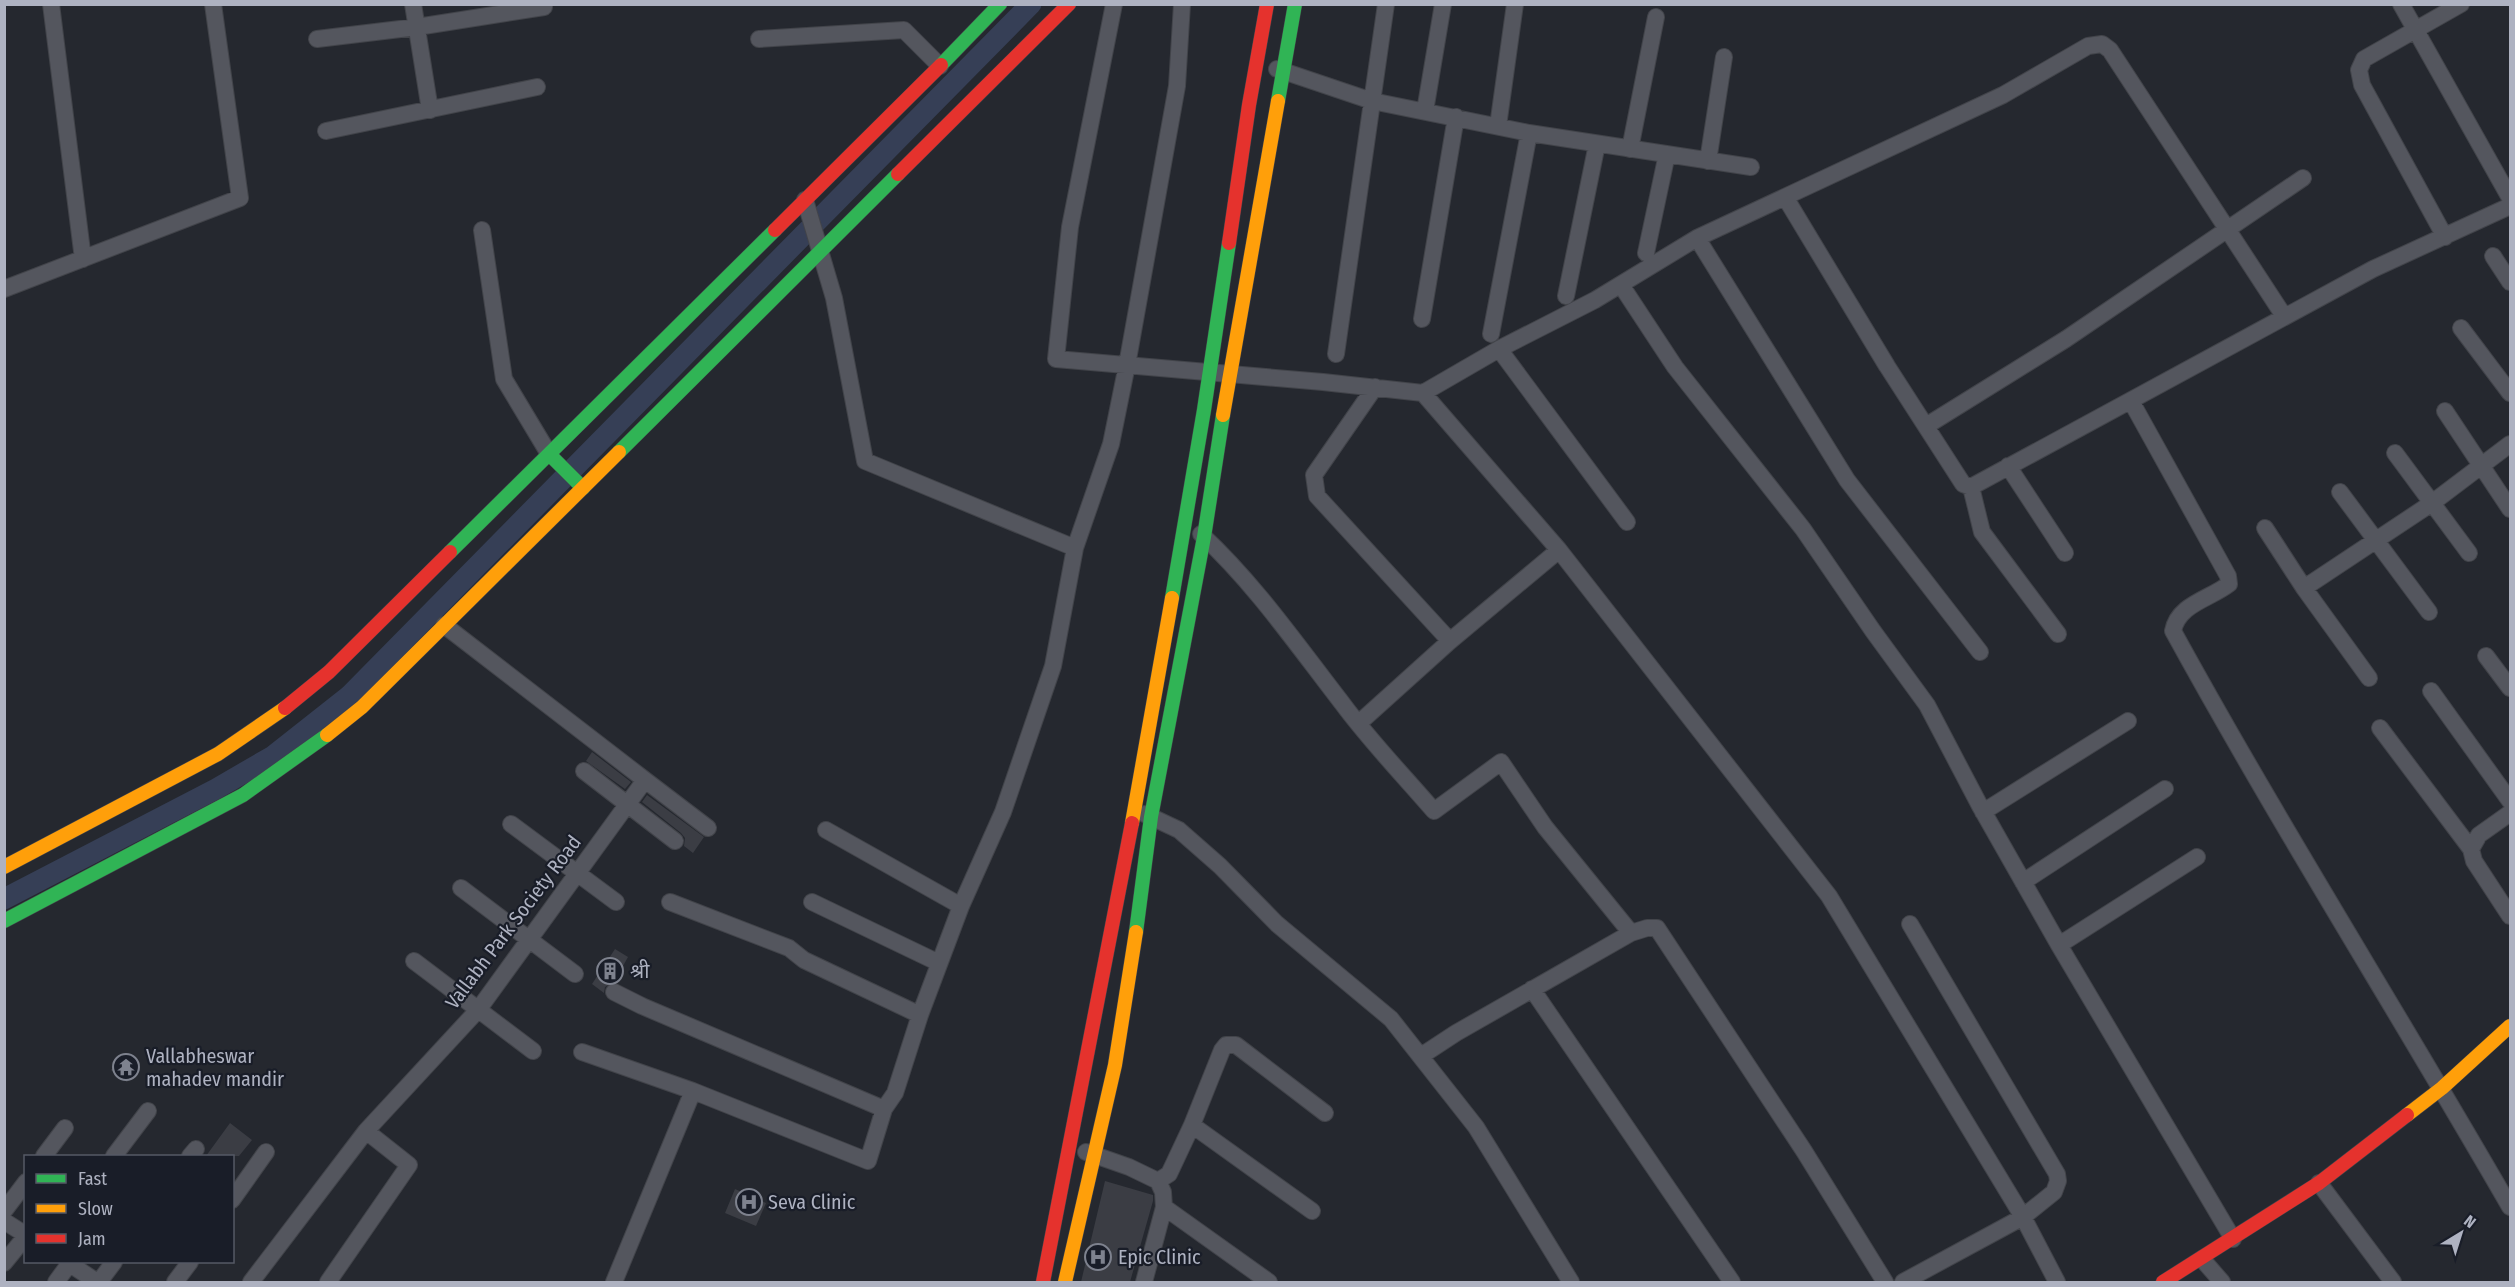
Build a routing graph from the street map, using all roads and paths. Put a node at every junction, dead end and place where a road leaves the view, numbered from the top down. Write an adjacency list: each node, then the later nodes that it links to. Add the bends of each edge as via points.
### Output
1 (51, 4): 52 (street)
2 (213, 4): 52 (street, via 240,198)
3 (413, 4): 19 (street)
4 (981, 4): 18 (street)
5 (1000, 4): 18 (street)
6 (1069, 4): 49 (street)
7 (1114, 4): 62 (street, via 1070,227 1056,359)
8 (1182, 4): 62 (street, via 1177,86)
9 (1267, 4): 24 (street)
10 (1295, 4): 26 (street)
11 (1386, 4): 28 (street)
12 (1443, 4): 30 (street)
13 (1515, 4): 32 (street)
14 (2401, 4): 20 (street)
15 (2461, 4): 20 (street)
16 (544, 7): 19 (street)
17 (1656, 17): 36 (street)
18 (982, 22): 25 (street)
19 (417, 27): 21 (street); 29 (street)
20 (2416, 32): 42 (street); 47 (street, via 2364,59 2359,70 2362,85)
21 (317, 39)
22 (759, 39): 25 (street, via 904,30)
23 (1724, 57): 38 (street)
24 (1256, 62): 26 (street); 63 (street)
25 (940, 66): 43 (street)
26 (1284, 71): 28 (street); 64 (street)
27 (537, 87): 29 (street)
28 (1372, 100): 30 (street); 61 (street)
29 (430, 110): 33 (street)
30 (1425, 111): 31 (street)
31 (1456, 117): 32 (street); 58 (street)
32 (1498, 126): 34 (street)
33 (326, 131)
34 (1529, 133): 35 (street); 60 (street)
35 (1598, 144): 36 (street); 56 (street)
36 (1630, 148): 37 (street)
37 (1667, 154): 38 (street); 50 (street)
38 (1708, 161): 39 (street)
39 (1751, 167)
40 (2303, 178): 45 (street)
41 (1785, 197): 45 (street, via 2004,95 2088,46 2102,44 2110,50); 48 (street); 70 (street)
42 (2511, 198)
43 (805, 200): 49 (street); 73 (street)
44 (2511, 206): 47 (street)
45 (2229, 229): 57 (street); 70 (street, via 2066,339)
46 (482, 230): 73 (street, via 504,379)
47 (2445, 237): 57 (street)
48 (1697, 238): 54 (street); 95 (street, via 1847,480)
49 (819, 253): 76 (street); 86 (street, via 834,298 866,461)
50 (1646, 253)
51 (2493, 256): 53 (street)
52 (83, 259): 55 (street)
53 (2511, 282)
54 (1621, 285): 60 (street, via 1596,300); 109 (street, via 1675,367 1803,529 1927,705)
55 (4, 289)
56 (1566, 296)
57 (2284, 316): 68 (street)
58 (1422, 319)
59 (2461, 328): 67 (street)
60 (1495, 342): 66 (street); 82 (street)
61 (1336, 354)
62 (1127, 365): 63 (street); 86 (street, via 1111,444)
63 (1210, 372): 64 (street); 81 (street)
64 (1230, 374): 65 (street); 84 (street)
65 (1375, 387): 66 (street); 94 (street, via 1314,475 1317,496)
66 (1423, 393): 87 (street)
67 (2511, 393)
68 (2132, 400): 74 (street); 143 (street, via 2228,576 2229,584 2181,613 2172,631 2286,831)
69 (2445, 411): 75 (street)
70 (1926, 426): 77 (street, via 1963,484)
71 (2511, 444): 75 (street)
72 (2395, 453): 79 (street)
73 (550, 454): 76 (street); 118 (street, via 329,672 279,713 218,754)
74 (2008, 466): 77 (street); 88 (street)
75 (2481, 466): 79 (street); 80 (street)
76 (583, 487): 92 (street)
77 (1971, 487): 93 (street, via 1982,532)
78 (2340, 492): 85 (street)
79 (2432, 503): 85 (street); 89 (street)
80 (2511, 508)
81 (1186, 520): 84 (street); 108 (street)
82 (1627, 522)
83 (2265, 528): 90 (street)
84 (1204, 537): 101 (street, via 1284,626); 111 (street)
85 (2376, 542): 90 (street); 91 (street)
86 (1075, 548): 125 (street, via 1053,666 1003,812)
87 (1559, 550): 94 (street); 164 (street, via 1829,896)
88 (2064, 553)
89 (2469, 553)
90 (2304, 588): 97 (street)
91 (2429, 612)
92 (444, 625): 104 (street); 127 (street, via 362,707 243,795)
93 (2058, 634)
94 (1450, 641): 101 (street)
95 (1980, 652)
96 (2486, 656): 98 (street)
97 (2369, 678)
98 (2511, 688)
99 (2432, 691): 106 (street)
100 (2128, 721): 109 (street)
101 (1359, 723): 129 (street, via 1434,811 1502,762 1545,827)
102 (2380, 728): 116 (street)
103 (584, 771): 107 (street)
104 (645, 780): 107 (street, Vallabh Park Society Road); 113 (street)
105 (2165, 789): 120 (street)
106 (2511, 801)
107 (627, 804): 115 (street); 119 (street, Vallabh Park Society Road)
108 (1133, 808): 111 (street); 151 (street)
109 (1983, 813): 120 (street)
110 (2511, 813): 116 (street, via 2479,835)
111 (1151, 817): 142 (street, via 1179,830 1212,859 1277,924 1391,1019); 155 (street, via 1130,982)
112 (511, 824): 119 (street)
113 (708, 828)
114 (826, 830): 125 (street)
115 (675, 841)
116 (2470, 849): 126 (street)
117 (2197, 857): 131 (street)
118 (4, 867)
119 (576, 874): 122 (street); 130 (street, Vallabh Park Society Road)
120 (2023, 882): 131 (street)
121 (461, 888): 130 (street)
122 (616, 902)
123 (670, 902): 138 (street, via 789,948 804,960)
124 (812, 902): 133 (street)
125 (961, 906): 133 (street)
126 (2511, 916)
127 (4, 921)
128 (1910, 924): 164 (street, via 2057,1174 2054,1192)
129 (1632, 933): 135 (street); 187 (street, via 1657,928 1804,1150)
130 (529, 939): 134 (street); 137 (street, Vallabh Park Society Road)
131 (2059, 945): 168 (street)
132 (414, 961): 137 (street)
133 (939, 963): 138 (street)
134 (575, 974)
135 (1532, 989): 142 (street); 186 (street)
136 (614, 992): 145 (street)
137 (478, 1010): 140 (street); 150 (street, Vallabh Park Society Road)
138 (920, 1015): 145 (street, via 895,1093)
139 (2511, 1026): 143 (street)
140 (533, 1051)
141 (582, 1052): 144 (street)
142 (1421, 1056): 185 (street, via 1476,1127)
143 (2442, 1088): 157 (street); 161 (street)
144 (693, 1091): 145 (street, via 868,1161); 180 (street)
145 (884, 1109)
146 (148, 1111): 154 (street)
147 (1325, 1113): 148 (street, via 1236,1045 1226,1045)
148 (1192, 1125): 156 (street, via 1169,1174); 162 (street)
149 (65, 1128): 153 (street)
150 (366, 1131): 178 (street, Vallabh Park Society Road); 179 (street, via 409,1165)
151 (1071, 1147): 155 (street); 181 (street)
152 (266, 1152): 159 (street)
153 (45, 1155)
154 (115, 1155)
155 (1095, 1155): 156 (street); 182 (street)
156 (1158, 1181): 160 (street)
157 (2319, 1184): 168 (street); 192 (street)
158 (24, 1185): 163 (street)
159 (234, 1197)
160 (1164, 1207): 183 (street); 184 (street)
161 (2511, 1207)
162 (1312, 1210)
163 (4, 1211)
164 (2023, 1218): 188 (street); 189 (street)
165 (4, 1221): 166 (street)
166 (24, 1234)
167 (24, 1238): 170 (street)
168 (2234, 1239): 169 (street)
169 (2202, 1258): 190 (street); 191 (street)
170 (4, 1263)
171 (67, 1263): 175 (street)
172 (70, 1263): 176 (street)
173 (113, 1263): 176 (street)
174 (189, 1263): 177 (street)
175 (56, 1282)
176 (98, 1282)
177 (175, 1282)
178 (251, 1282)
179 (328, 1282)
180 (614, 1282)
181 (1043, 1282)
182 (1065, 1282)
183 (1144, 1282)
184 (1269, 1282)
185 (1571, 1282)
186 (1732, 1282)
187 (1885, 1282)
188 (1903, 1282)
189 (2056, 1282)
190 (2163, 1282)
191 (2222, 1282)
192 (2393, 1282)

